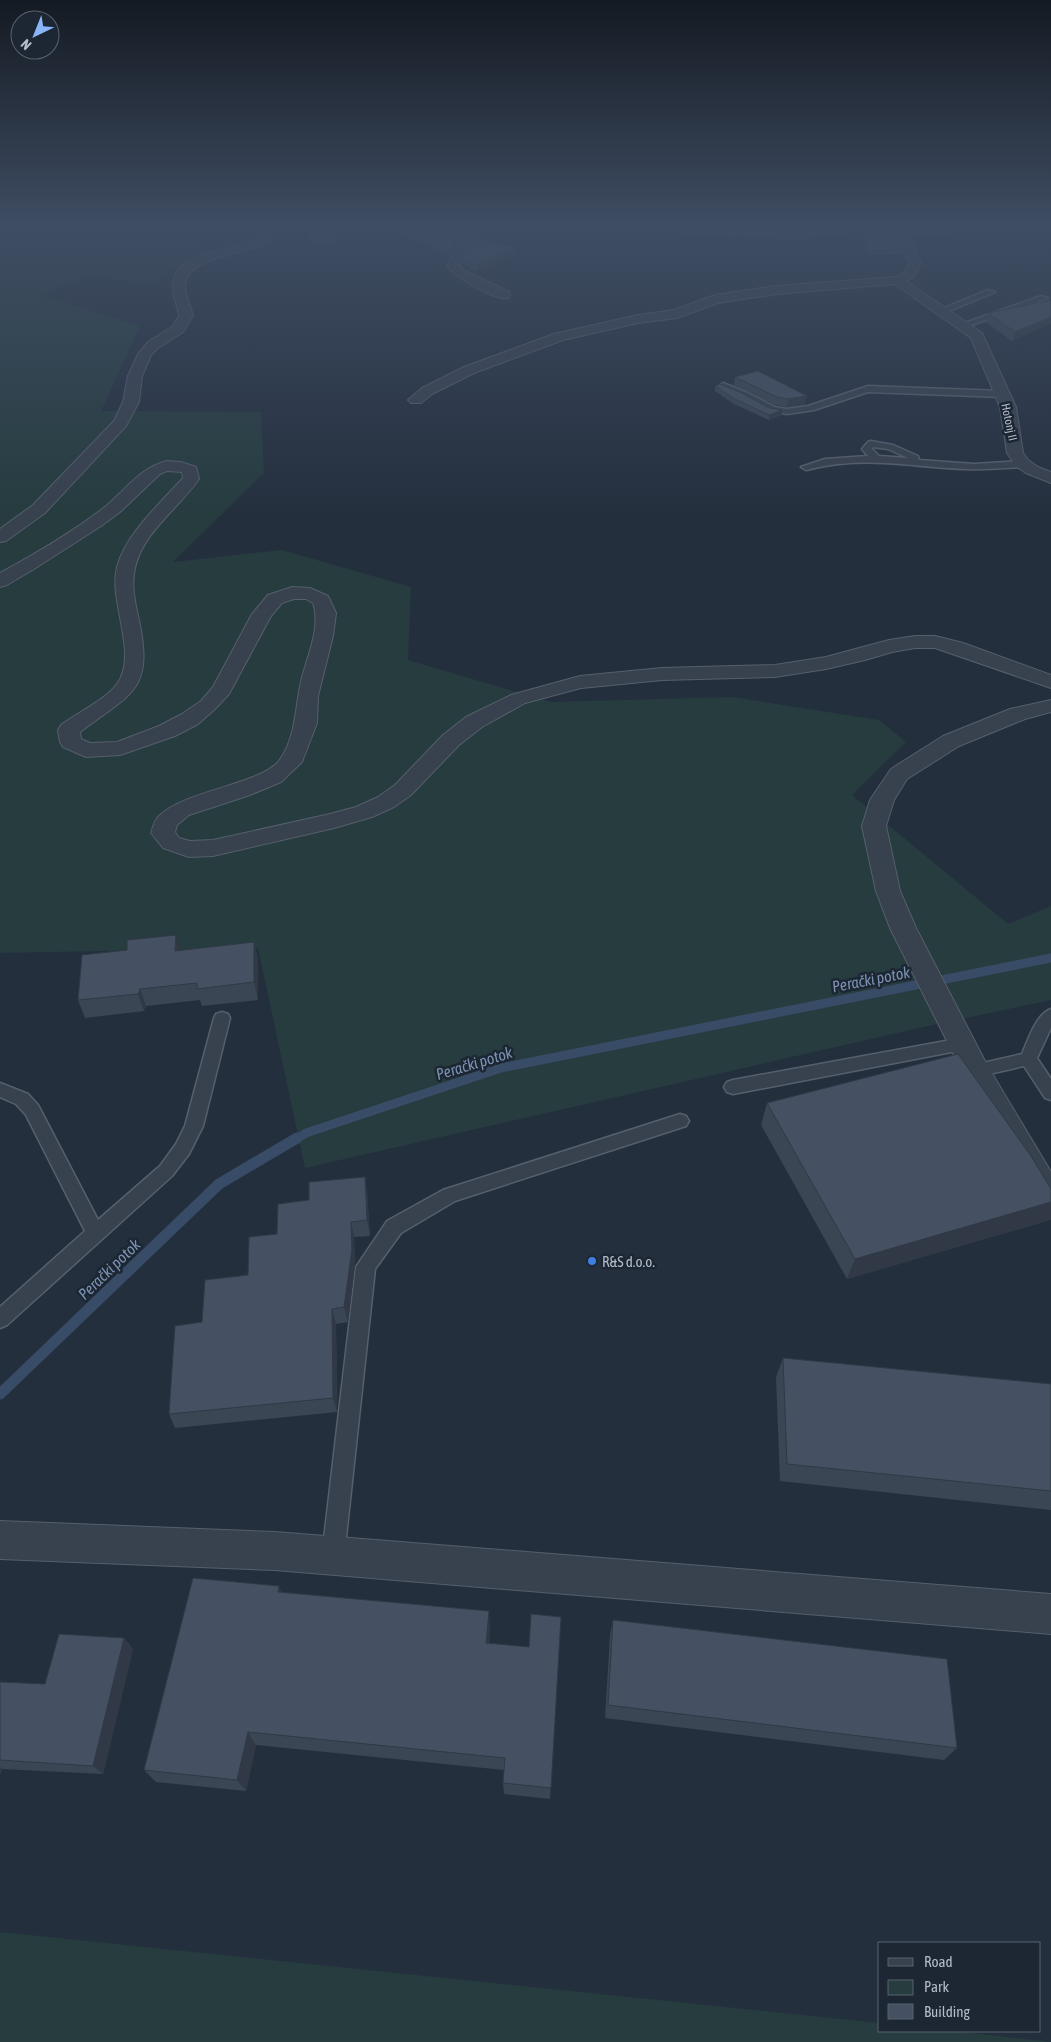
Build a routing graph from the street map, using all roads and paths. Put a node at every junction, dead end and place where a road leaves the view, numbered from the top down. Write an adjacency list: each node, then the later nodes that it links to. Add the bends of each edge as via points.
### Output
1 (182, 322): 14 (street, via 178,329 153,345 139,364 131,402 121,423 39,509)
2 (624, 322): 8 (street, via 559,337 470,370)
3 (959, 322): 5 (street, Hotonj II)
4 (971, 322): 5 (lane)
5 (963, 325): 7 (street, Hotonj II, via 977,336)
6 (723, 386): 7 (lane, via 785,412 811,408 868,389)
7 (1002, 394): 11 (street, Hotonj II, via 1008,407 1015,453)
8 (416, 400)
9 (877, 458): 10 (lane); 10 (lane, via 867,449 871,444 901,451); 12 (lane, via 836,459)
10 (920, 463): 11 (lane, via 961,467)
11 (1024, 464): 13 (street)
12 (806, 467)
13 (1048, 475)
14 (0, 537)
15 (0, 581): 16 (street, via 108,513 152,472 166,466 183,466 190,470 191,479 140,540 126,567 124,581 134,672 126,688 69,730 71,742 86,750 120,748 190,719 222,690 262,614 275,599 292,593 310,594 320,600 326,613 323,636 308,696 306,723 291,762 273,777 180,810 166,822 163,833 171,843 189,849 213,848 364,812 403,790 451,740 474,722 518,698 580,682 662,674 775,671 826,664 915,642 956,647)
16 (1051, 682)
17 (1051, 706): 20 (street, via 1018,714 952,741 899,774 882,800 874,826 888,891 903,928)
18 (1051, 1016): 21 (lane, via 1039,1033)
19 (222, 1018): 28 (lane, via 194,1126 183,1149 166,1171)
20 (958, 1036): 22 (street); 23 (lane)
21 (1028, 1059): 22 (lane); 25 (lane)
22 (976, 1071): 27 (street)
23 (734, 1087)
24 (0, 1090): 28 (lane, via 22,1100 32,1110)
25 (1051, 1093)
26 (680, 1121): 31 (lane, via 449,1195 394,1227 366,1266)
27 (1051, 1200)
28 (96, 1234): 29 (lane)
29 (0, 1319)
30 (0, 1540): 31 (street)
31 (333, 1556): 32 (street)
32 (1051, 1614)

